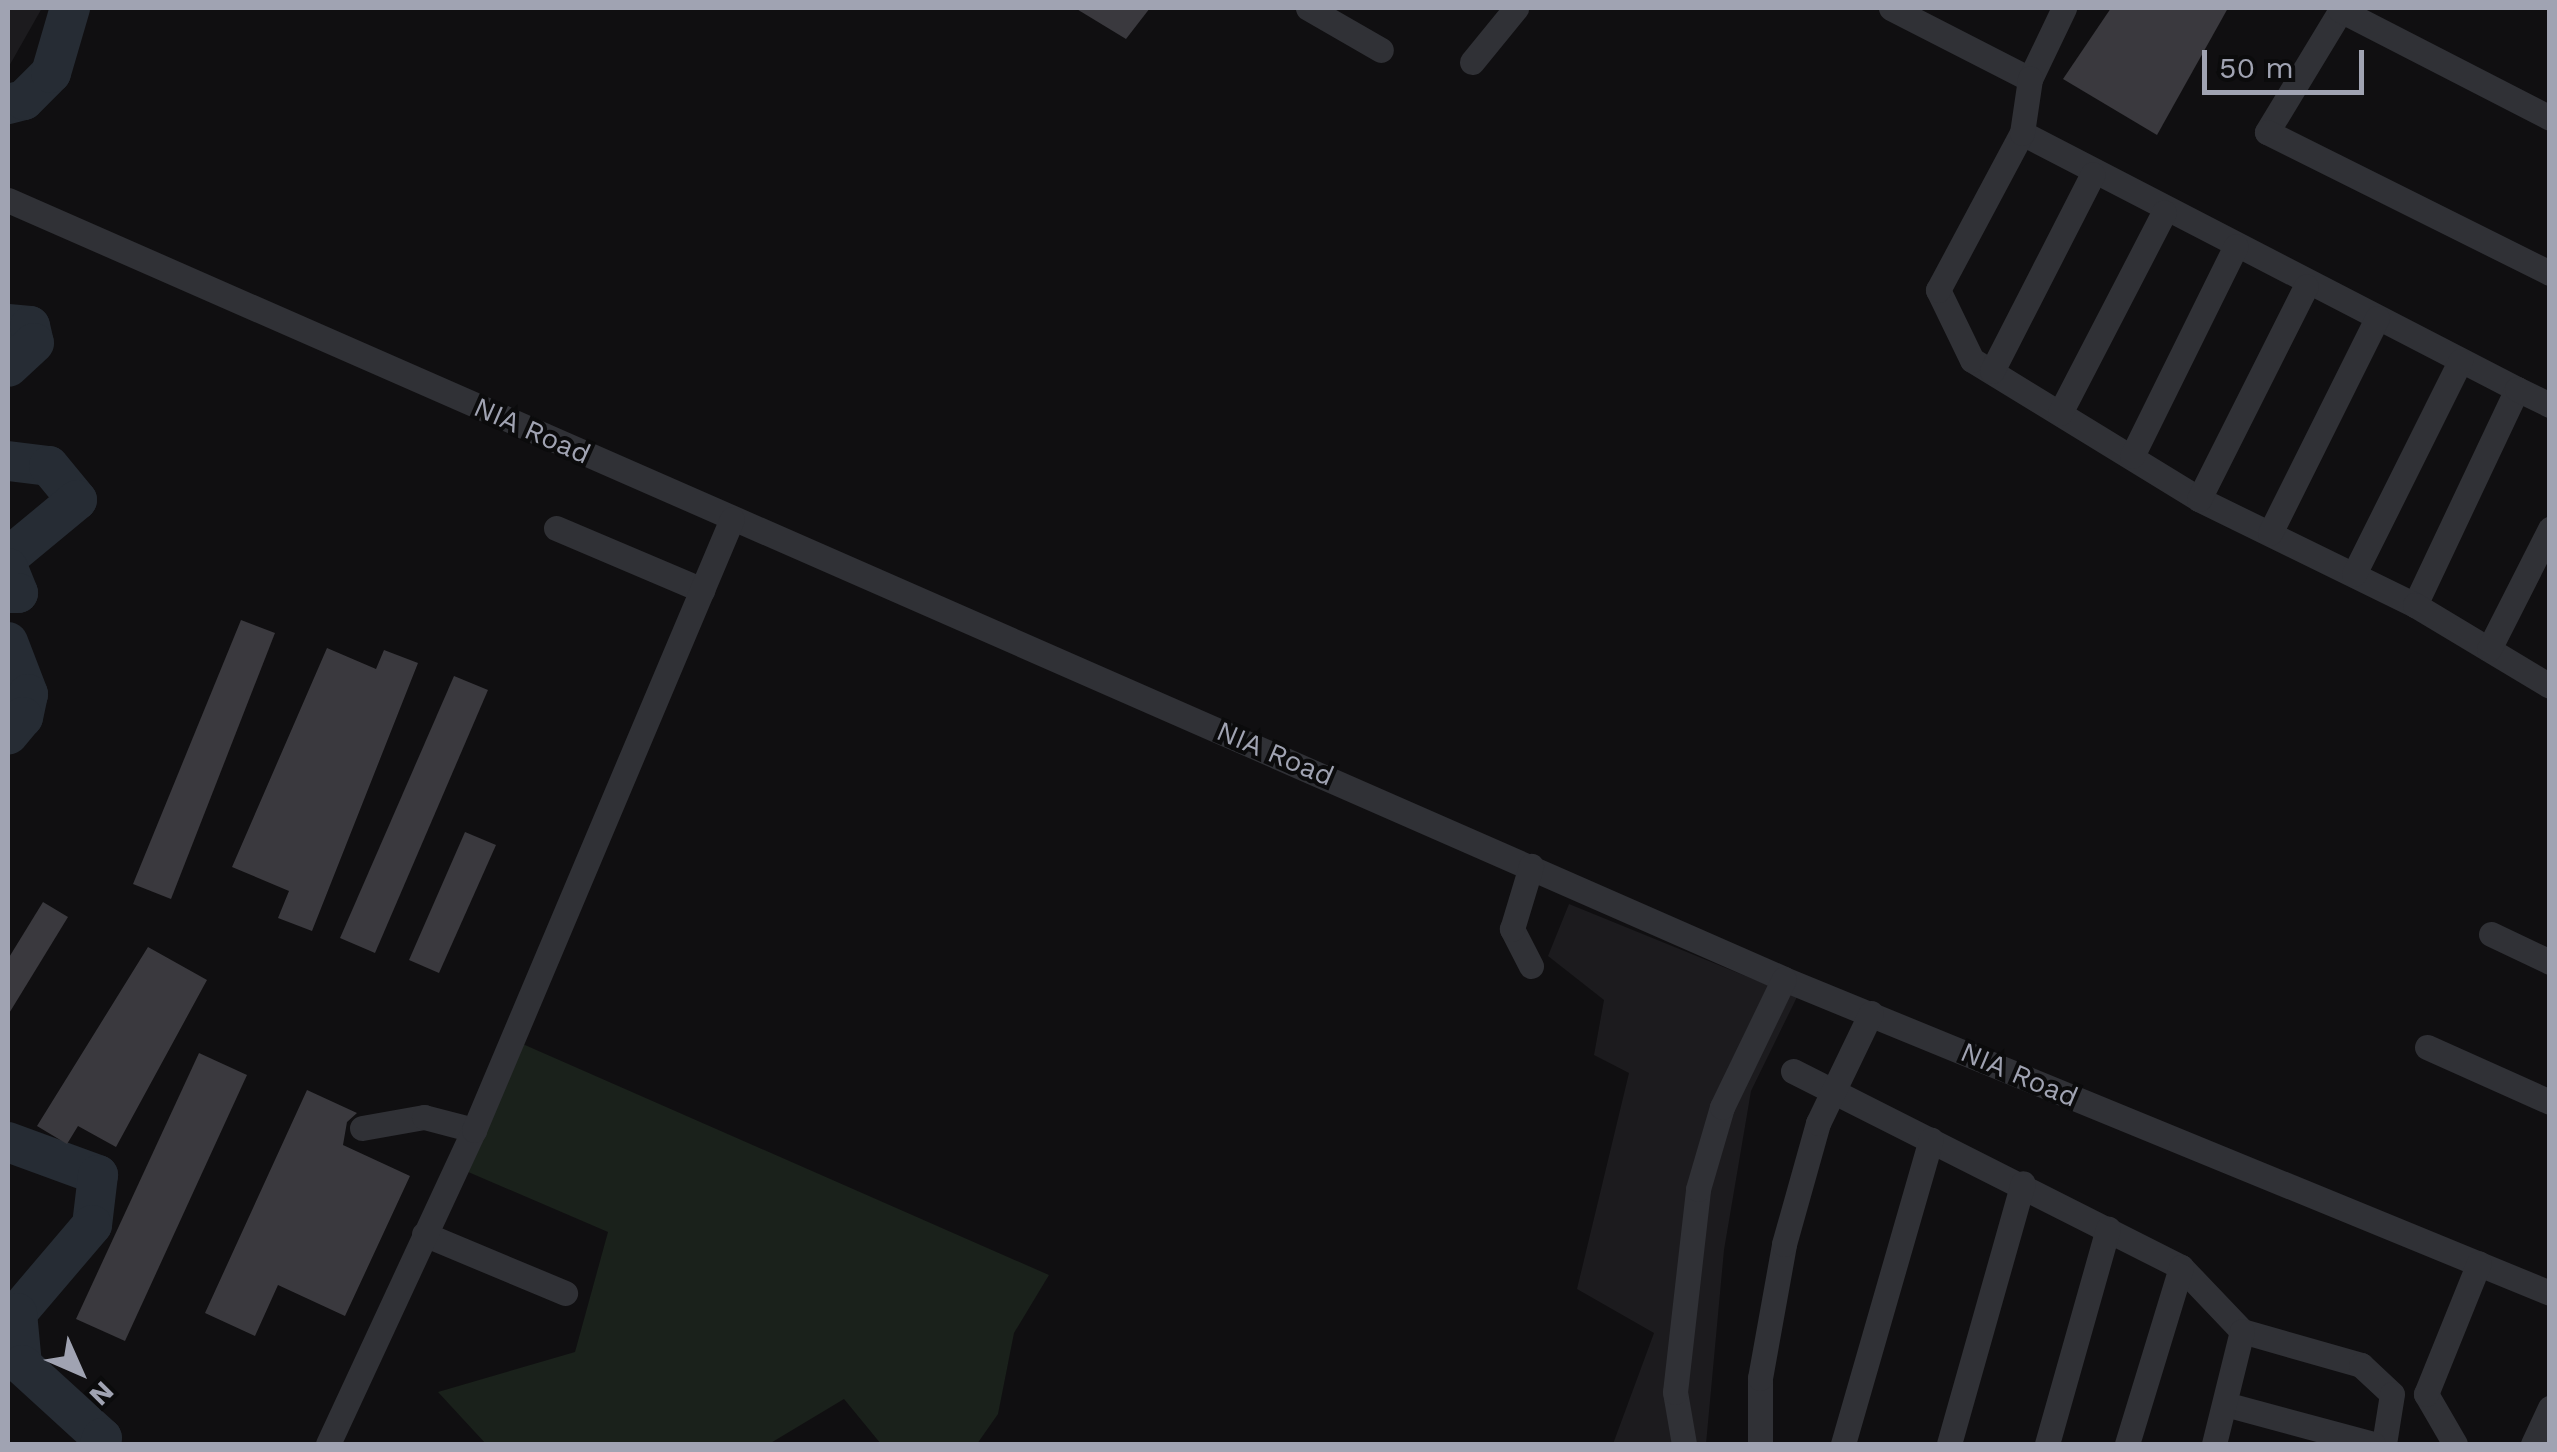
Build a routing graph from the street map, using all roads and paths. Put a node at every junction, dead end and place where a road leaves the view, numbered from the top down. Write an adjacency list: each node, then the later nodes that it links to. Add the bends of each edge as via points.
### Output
1 (1308, 8): 6 (street)
2 (1516, 8): 7 (street)
3 (1891, 8): 8 (street)
4 (2062, 8): 8 (street)
5 (2341, 9): 9 (street); 15 (street, via 2267,132)
6 (1381, 50)
7 (1472, 62)
8 (2030, 79): 10 (street)
9 (2550, 118)
10 (2022, 133): 11 (street); 19 (street, via 1938,290 1972,360)
11 (2093, 174): 13 (street); 19 (street)
12 (8, 200): 25 (street, NIA Road)
13 (2164, 212): 14 (street); 22 (street)
14 (2236, 246): 16 (street); 23 (street)
15 (2550, 273)
16 (2306, 286): 17 (street); 24 (street)
17 (2377, 318): 18 (street); 28 (street)
18 (2460, 361): 20 (street); 29 (street)
19 (1992, 371): 22 (street)
20 (2517, 389): 21 (street); 32 (street)
21 (2550, 405)
22 (2060, 413): 23 (street)
23 (2132, 456): 24 (street)
24 (2199, 499): 28 (street)
25 (732, 519): 31 (street); 35 (street, NIA Road)
26 (556, 528): 31 (street)
27 (2550, 529): 30 (street)
28 (2270, 533): 29 (street)
29 (2354, 574): 32 (street)
30 (2538, 578): 33 (street)
31 (702, 590): 46 (street)
32 (2415, 605): 33 (street)
33 (2488, 650): 34 (street)
34 (2550, 686)
35 (1531, 866): 38 (street, via 1512,929); 39 (street, NIA Road)
36 (2492, 934): 37 (street)
37 (2550, 962)
38 (1531, 966)
39 (1784, 979): 40 (street, NIA Road); 59 (street, via 1722,1107 1696,1200 1676,1392)
40 (1872, 1013): 43 (street); 51 (street, NIA Road)
41 (2427, 1047): 44 (street)
42 (1794, 1071): 43 (street)
43 (1834, 1090): 47 (street); 60 (street, via 1784,1244 1760,1378)
44 (2550, 1102)
45 (362, 1128): 46 (street, via 424,1117)
46 (474, 1130): 50 (street)
47 (1932, 1138): 48 (street); 61 (street)
48 (2023, 1182): 49 (street); 62 (street)
49 (2108, 1228): 52 (street); 63 (street)
50 (424, 1234): 54 (street); 58 (street)
51 (2479, 1264): 53 (street, NIA Road); 68 (street, via 2426,1394)
52 (2181, 1267): 55 (street); 64 (street)
53 (2550, 1292)
54 (565, 1293)
55 (2242, 1331): 56 (street); 67 (street, via 2361,1364 2392,1394)
56 (2226, 1404): 65 (street); 66 (street)
57 (2550, 1408): 69 (street)
58 (328, 1444)
59 (1684, 1444)
60 (1760, 1444)
61 (1844, 1444)
62 (1949, 1444)
63 (2047, 1444)
64 (2127, 1444)
65 (2214, 1444)
66 (2374, 1444)
67 (2384, 1444)
68 (2455, 1444)
69 (2533, 1444)

